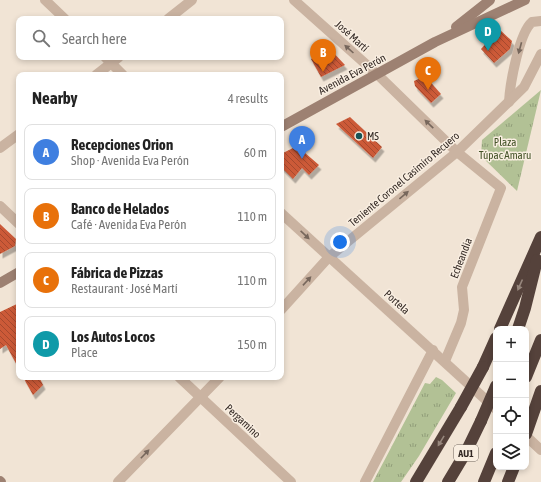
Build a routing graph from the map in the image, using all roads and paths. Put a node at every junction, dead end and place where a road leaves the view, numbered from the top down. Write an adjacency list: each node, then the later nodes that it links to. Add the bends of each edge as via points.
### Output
1 (45, 0): 6 (street)
2 (192, 0): 7 (street)
3 (294, 0): 15 (street, José Martí, one-way to 3)
4 (490, 0): 9 (main road, Avenida Eva Perón)
5 (525, 0): 9 (main road, Avenida Eva Perón)
6 (62, 16)
7 (172, 16)
8 (541, 21): 16 (street, one-way to 16, via 532,22 524,32 510,85)
9 (435, 42): 15 (main road, Avenida Eva Perón)
10 (541, 54): 16 (street, Teniente Coronel Casimiro Recuero, via 524,87)
11 (111, 60): 13 (street)
12 (113, 60): 14 (street)
13 (99, 72)
14 (121, 72)
15 (378, 75): 17 (main road, Avenida Eva Perón); 20 (street, José Martí, one-way to 15)
16 (509, 102): 20 (street, Teniente Coronel Casimiro Recuero)
17 (284, 125)
18 (16, 136): 19 (street)
19 (0, 148)
20 (457, 152): 21 (street, José Martí); 27 (street, Teniente Coronel Casimiro Recuero, one-way to 20)
21 (500, 188): 36 (street, Echeandia, via 462,287 464,310)
22 (0, 206): 24 (street)
23 (284, 216): 27 (street, Portela, one-way to 27)
24 (16, 221)
25 (541, 237): 31 (highway, one-way to 31)
26 (541, 244): 32 (highway)
27 (329, 257): 30 (street, Teniente Coronel Casimiro Recuero, one-way to 27); 35 (street, Portela)
28 (16, 274): 29 (main road)
29 (0, 283)
30 (284, 307)
31 (501, 326)
32 (519, 326)
33 (541, 340): 37 (highway)
34 (493, 345): 52 (highway, one-way to 52, bridge, via 461,407)
35 (433, 350): 36 (street, Portela); 51 (street)
36 (445, 361): 43 (street, Portela)
37 (529, 370)
38 (182, 380): 42 (street, Pergamino)
39 (217, 380): 42 (street)
40 (541, 391): 44 (highway)
41 (493, 393): 53 (highway, AU1, bridge, via 466,452)
42 (201, 397): 49 (street, one-way to 42); 50 (street, Pergamino)
43 (493, 406)
44 (526, 434)
45 (529, 438): 46 (street)
46 (541, 450)
47 (493, 460): 54 (highway, AU1)
48 (513, 470): 55 (highway)
49 (118, 482)
50 (291, 482)
51 (365, 482)
52 (416, 482)
53 (448, 482)
54 (484, 482)
55 (508, 482)

